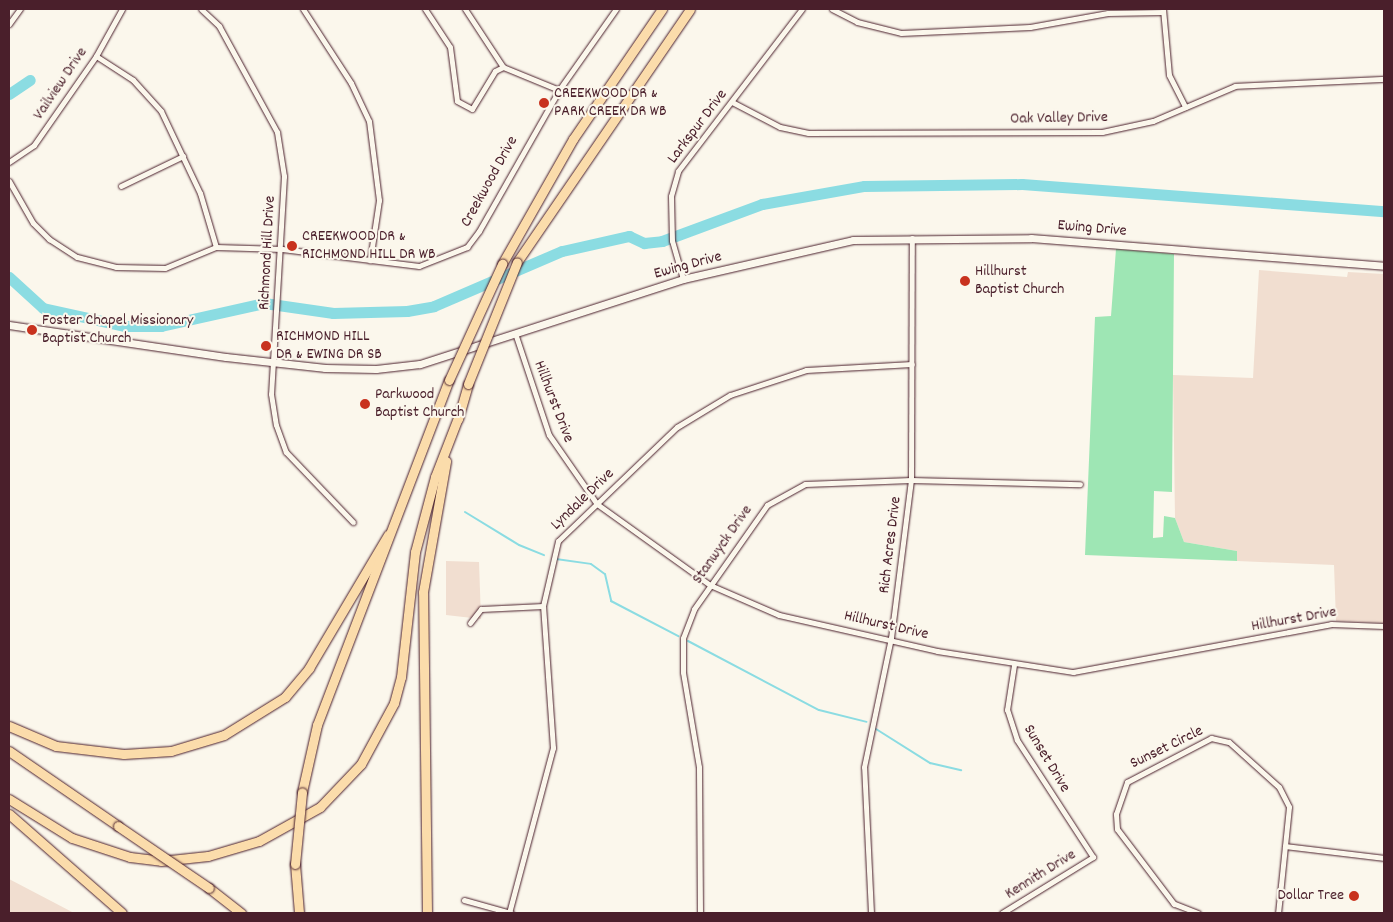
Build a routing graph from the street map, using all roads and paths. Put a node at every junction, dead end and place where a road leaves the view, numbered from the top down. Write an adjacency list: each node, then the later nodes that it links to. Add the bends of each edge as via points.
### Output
1 (20, 9): 13 (street)
2 (122, 9): 14 (street, Vailview Drive)
3 (201, 9): 26 (street, Richmond Hill Drive, via 219,26 277,132 284,176)
4 (303, 9): 27 (street, via 351,82 369,121 379,200)
5 (425, 9): 15 (street, via 450,47 457,101 472,109 494,71)
6 (465, 9): 15 (street)
7 (616, 9): 17 (street, Creekwood Drive)
8 (662, 9): 39 (highway, bridge, via 573,139 502,264 449,380)
9 (690, 9): 34 (highway, bridge, via 517,262 468,384)
10 (802, 9): 18 (street, Larkspur Drive)
11 (832, 9): 12 (street, via 856,22 901,33 1030,27 1108,13)
12 (1163, 10): 19 (street, via 1169,75)
13 (9, 24)
14 (96, 56): 20 (street, via 151,98); 21 (street, Vailview Drive, via 34,145)
15 (503, 67): 17 (street)
16 (1384, 80): 19 (street, Oak Valley Drive, via 1235,86)
17 (559, 90): 27 (street, Creekwood Drive, via 467,247 419,266)
18 (732, 102): 19 (street, Oak Valley Drive, via 780,127 833,134 1102,132 1131,128); 29 (street, Larkspur Drive, via 678,171 671,196 672,241)
19 (1185, 107)
20 (183, 156): 23 (street); 25 (street, via 200,193)
21 (9, 162)
22 (9, 181): 25 (street, Creekwood Drive, via 33,223 78,257 139,270 165,268)
23 (121, 186)
24 (912, 237): 28 (main road, Ewing Drive, via 1032,238); 29 (main road, Ewing Drive, via 853,240); 33 (street, Rich Acres Drive)
25 (216, 247): 26 (street, Creekwood Drive)
26 (282, 249): 27 (street, Creekwood Drive); 32 (street, Richmond Hill Drive)
27 (370, 260)
28 (1384, 266)
29 (683, 279): 31 (main road, Ewing Drive)
30 (9, 325): 32 (main road, Ewing Drive)
31 (516, 336): 32 (main road, Ewing Drive, via 420,364 332,368); 37 (street, Hillhurst Drive, via 549,435)
32 (275, 362): 38 (street, Richmond Hill Drive, via 271,394 286,452)
33 (912, 364): 35 (street, Rich Acres Drive); 37 (street, Lyndale Drive, via 806,370 755,384 677,427)
34 (459, 415): 48 (highway, via 435,477 415,552 401,677 394,703 361,764 320,808 259,842 208,856 161,861 130,857 72,838); 57 (highway, via 437,496 423,592)
35 (911, 480): 36 (street, Stanwyck Drive); 40 (street, Stanwyck Drive, via 804,484 767,505); 44 (street, Rich Acres Drive)
36 (1080, 484)
37 (597, 504): 40 (street, Hillhurst Drive); 41 (street, Lyndale Drive, via 558,541)
38 (354, 522)
39 (388, 535): 46 (highway, via 309,668 285,697 224,735 171,751 124,754 56,746); 56 (highway, bridge, via 317,725 302,792 295,864)
40 (710, 585): 44 (street, Hillhurst Drive, via 779,615); 59 (street, Stanwyck Drive, via 694,609 683,638 683,672 699,767)
41 (544, 606): 42 (street, via 481,609); 58 (street, Lyndale Drive, via 553,748)
42 (470, 623)
43 (1384, 626): 45 (street, Hillhurst Drive, via 1331,624 1081,672)
44 (891, 638): 45 (street, Hillhurst Drive); 60 (street, Rich Acres Drive, via 864,767)
45 (1014, 665): 51 (street, Sunset Drive, via 1007,710 1017,740)
46 (9, 726)
47 (9, 751): 55 (highway, bridge)
48 (9, 799)
49 (9, 814): 54 (highway)
50 (1285, 846): 52 (street); 62 (street, Sunset Circle, via 1289,807 1280,787 1229,742 1211,738 1127,782 1116,814 1117,830 1174,904); 63 (street, Sunset Circle)
51 (1092, 857): 61 (street, Kennith Drive)
52 (1384, 858)
53 (464, 900): 58 (street)
54 (122, 913)
55 (241, 913)
56 (299, 913)
57 (427, 913)
58 (510, 913)
59 (700, 913)
60 (871, 913)
61 (1002, 913)
62 (1198, 913)
63 (1278, 913)

